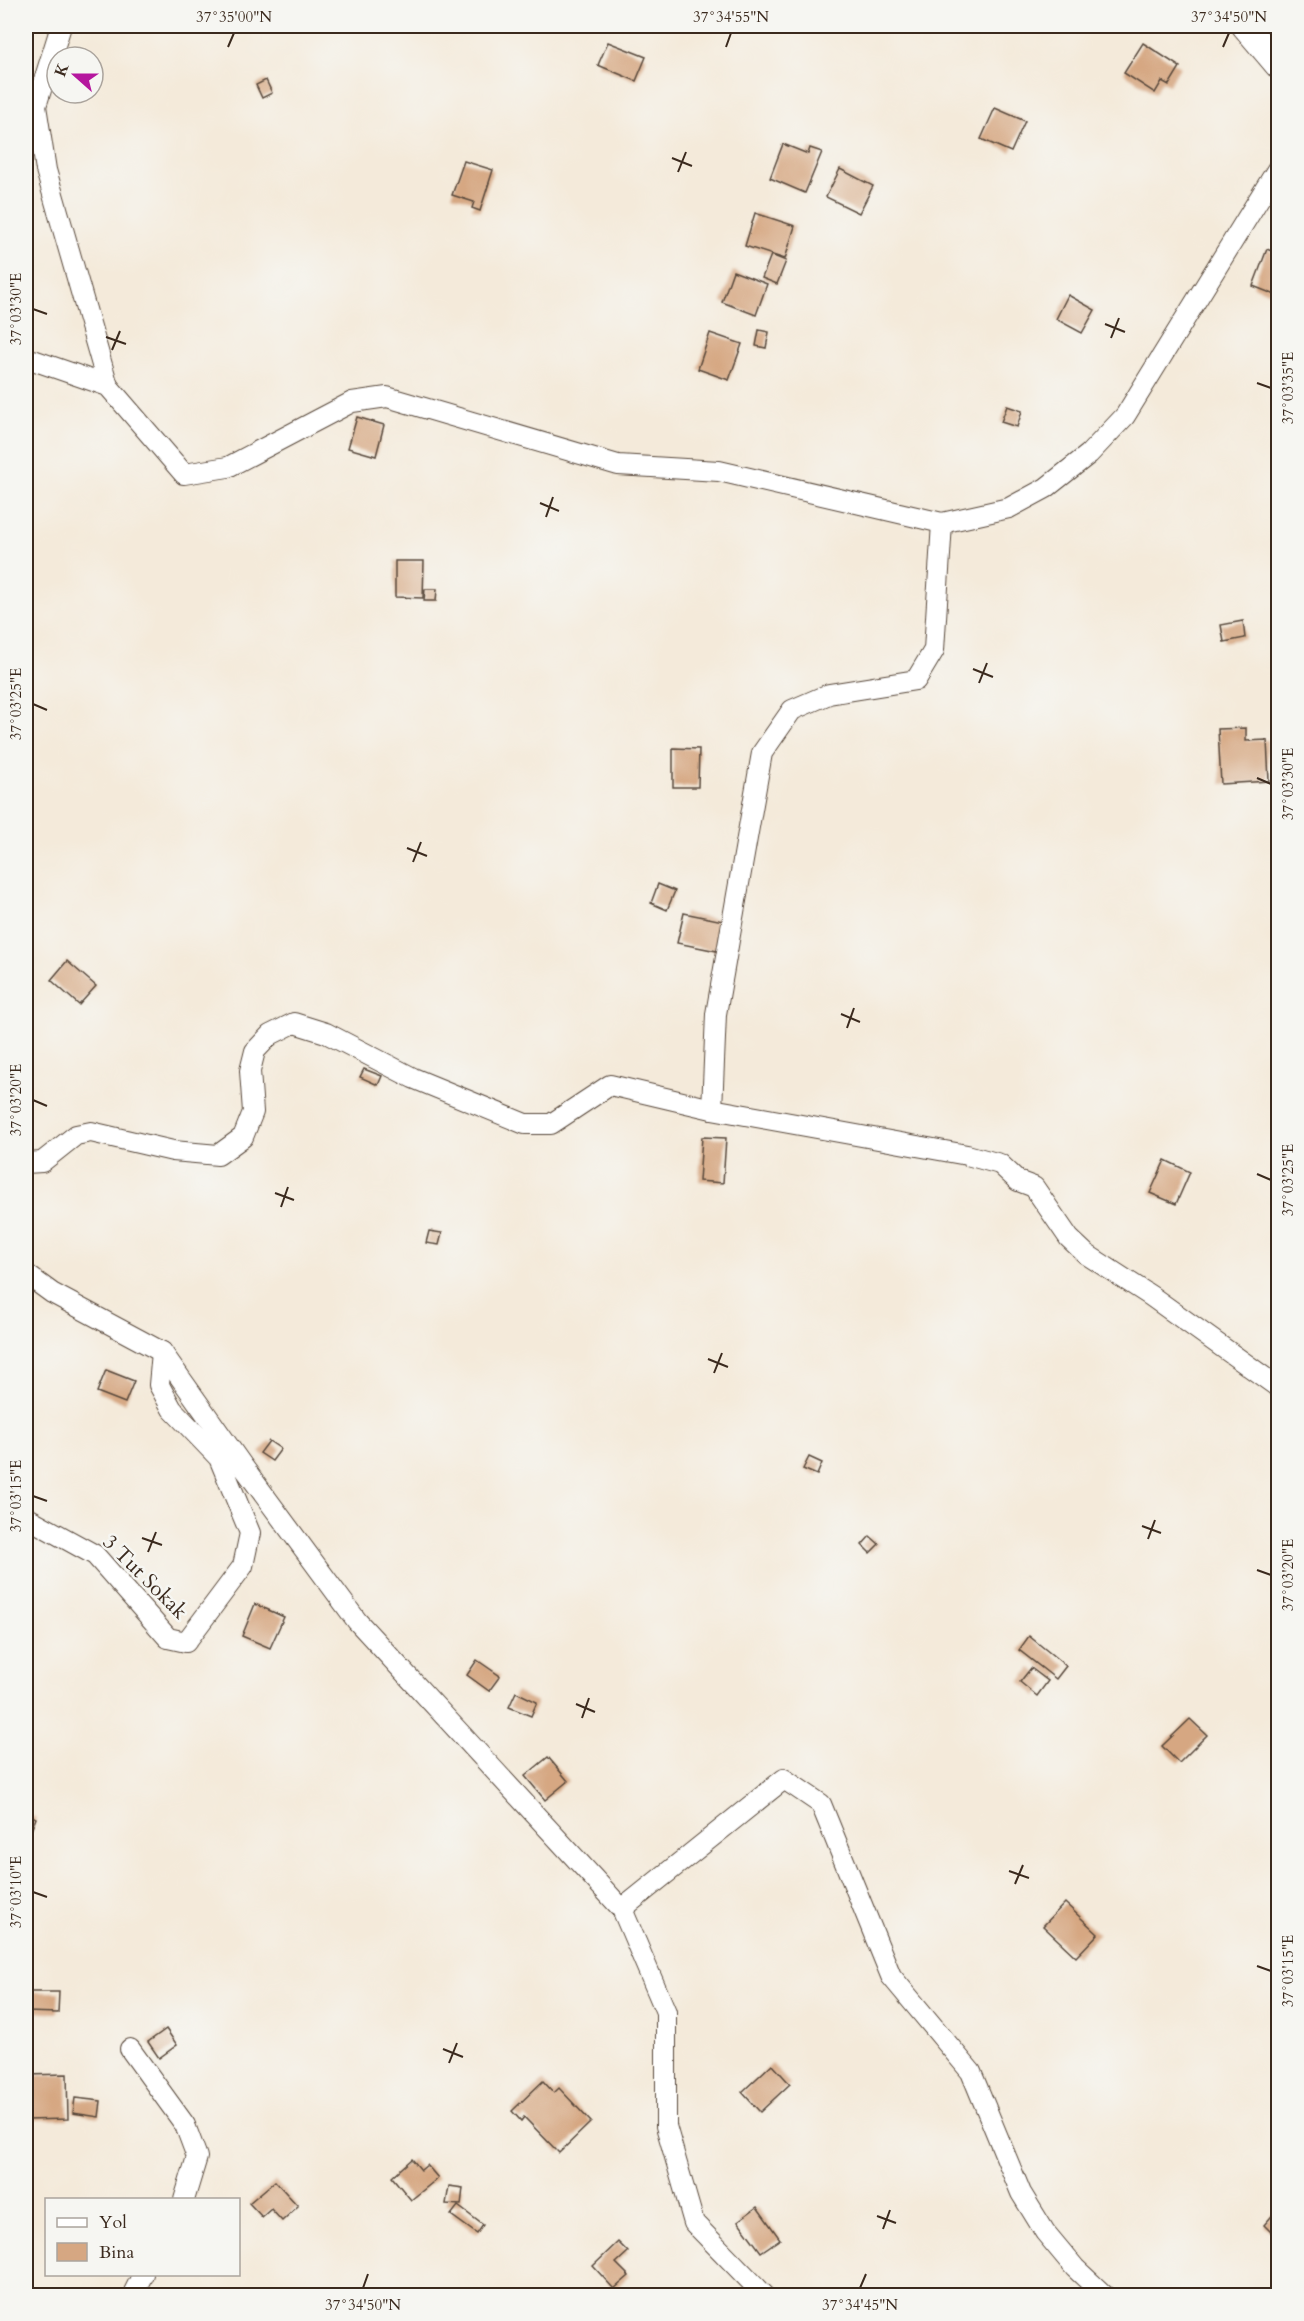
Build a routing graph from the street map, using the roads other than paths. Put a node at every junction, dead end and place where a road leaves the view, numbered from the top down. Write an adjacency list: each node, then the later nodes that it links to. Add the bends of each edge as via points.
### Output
1 (61, 26): 6 (street, via 36,106 46,170)
2 (1245, 26): 3 (street)
3 (1278, 65)
4 (1278, 168): 7 (street, via 1125,416 1089,454 1046,488 1009,508)
5 (26, 363): 6 (street, via 33,360)
6 (108, 386): 7 (street, via 184,474 228,467 352,402 387,397 618,465 719,471)
7 (942, 523): 8 (street, via 934,650 916,680 829,694 792,710 762,753 716,1014)
8 (712, 1109): 9 (street, via 610,1085 551,1124 525,1124 413,1078 326,1033 294,1023 270,1035 255,1051 250,1071 253,1112 243,1137 218,1155 173,1151 91,1132 76,1136 42,1162); 14 (street, via 1000,1164 1018,1180 1034,1187 1069,1238 1086,1254)
9 (26, 1163)
10 (26, 1274): 12 (street)
11 (26, 1290): 12 (street)
12 (52, 1293): 13 (street)
13 (162, 1352): 15 (street, 3 Tut Sokak, via 159,1385 172,1409 219,1458 250,1533 243,1566 186,1642 168,1638 95,1555); 16 (street, via 357,1621)
14 (1278, 1387)
15 (26, 1517)
16 (622, 1909): 21 (street, via 666,2012 666,2126 694,2223); 22 (street, via 784,1779 821,1804 891,1976 971,2072 1022,2193 1045,2232 1075,2268)
17 (130, 2049): 18 (street, via 185,2125 197,2157)
18 (184, 2198)
19 (142, 2276): 20 (street)
20 (132, 2295)
21 (765, 2295)
22 (1106, 2295)

